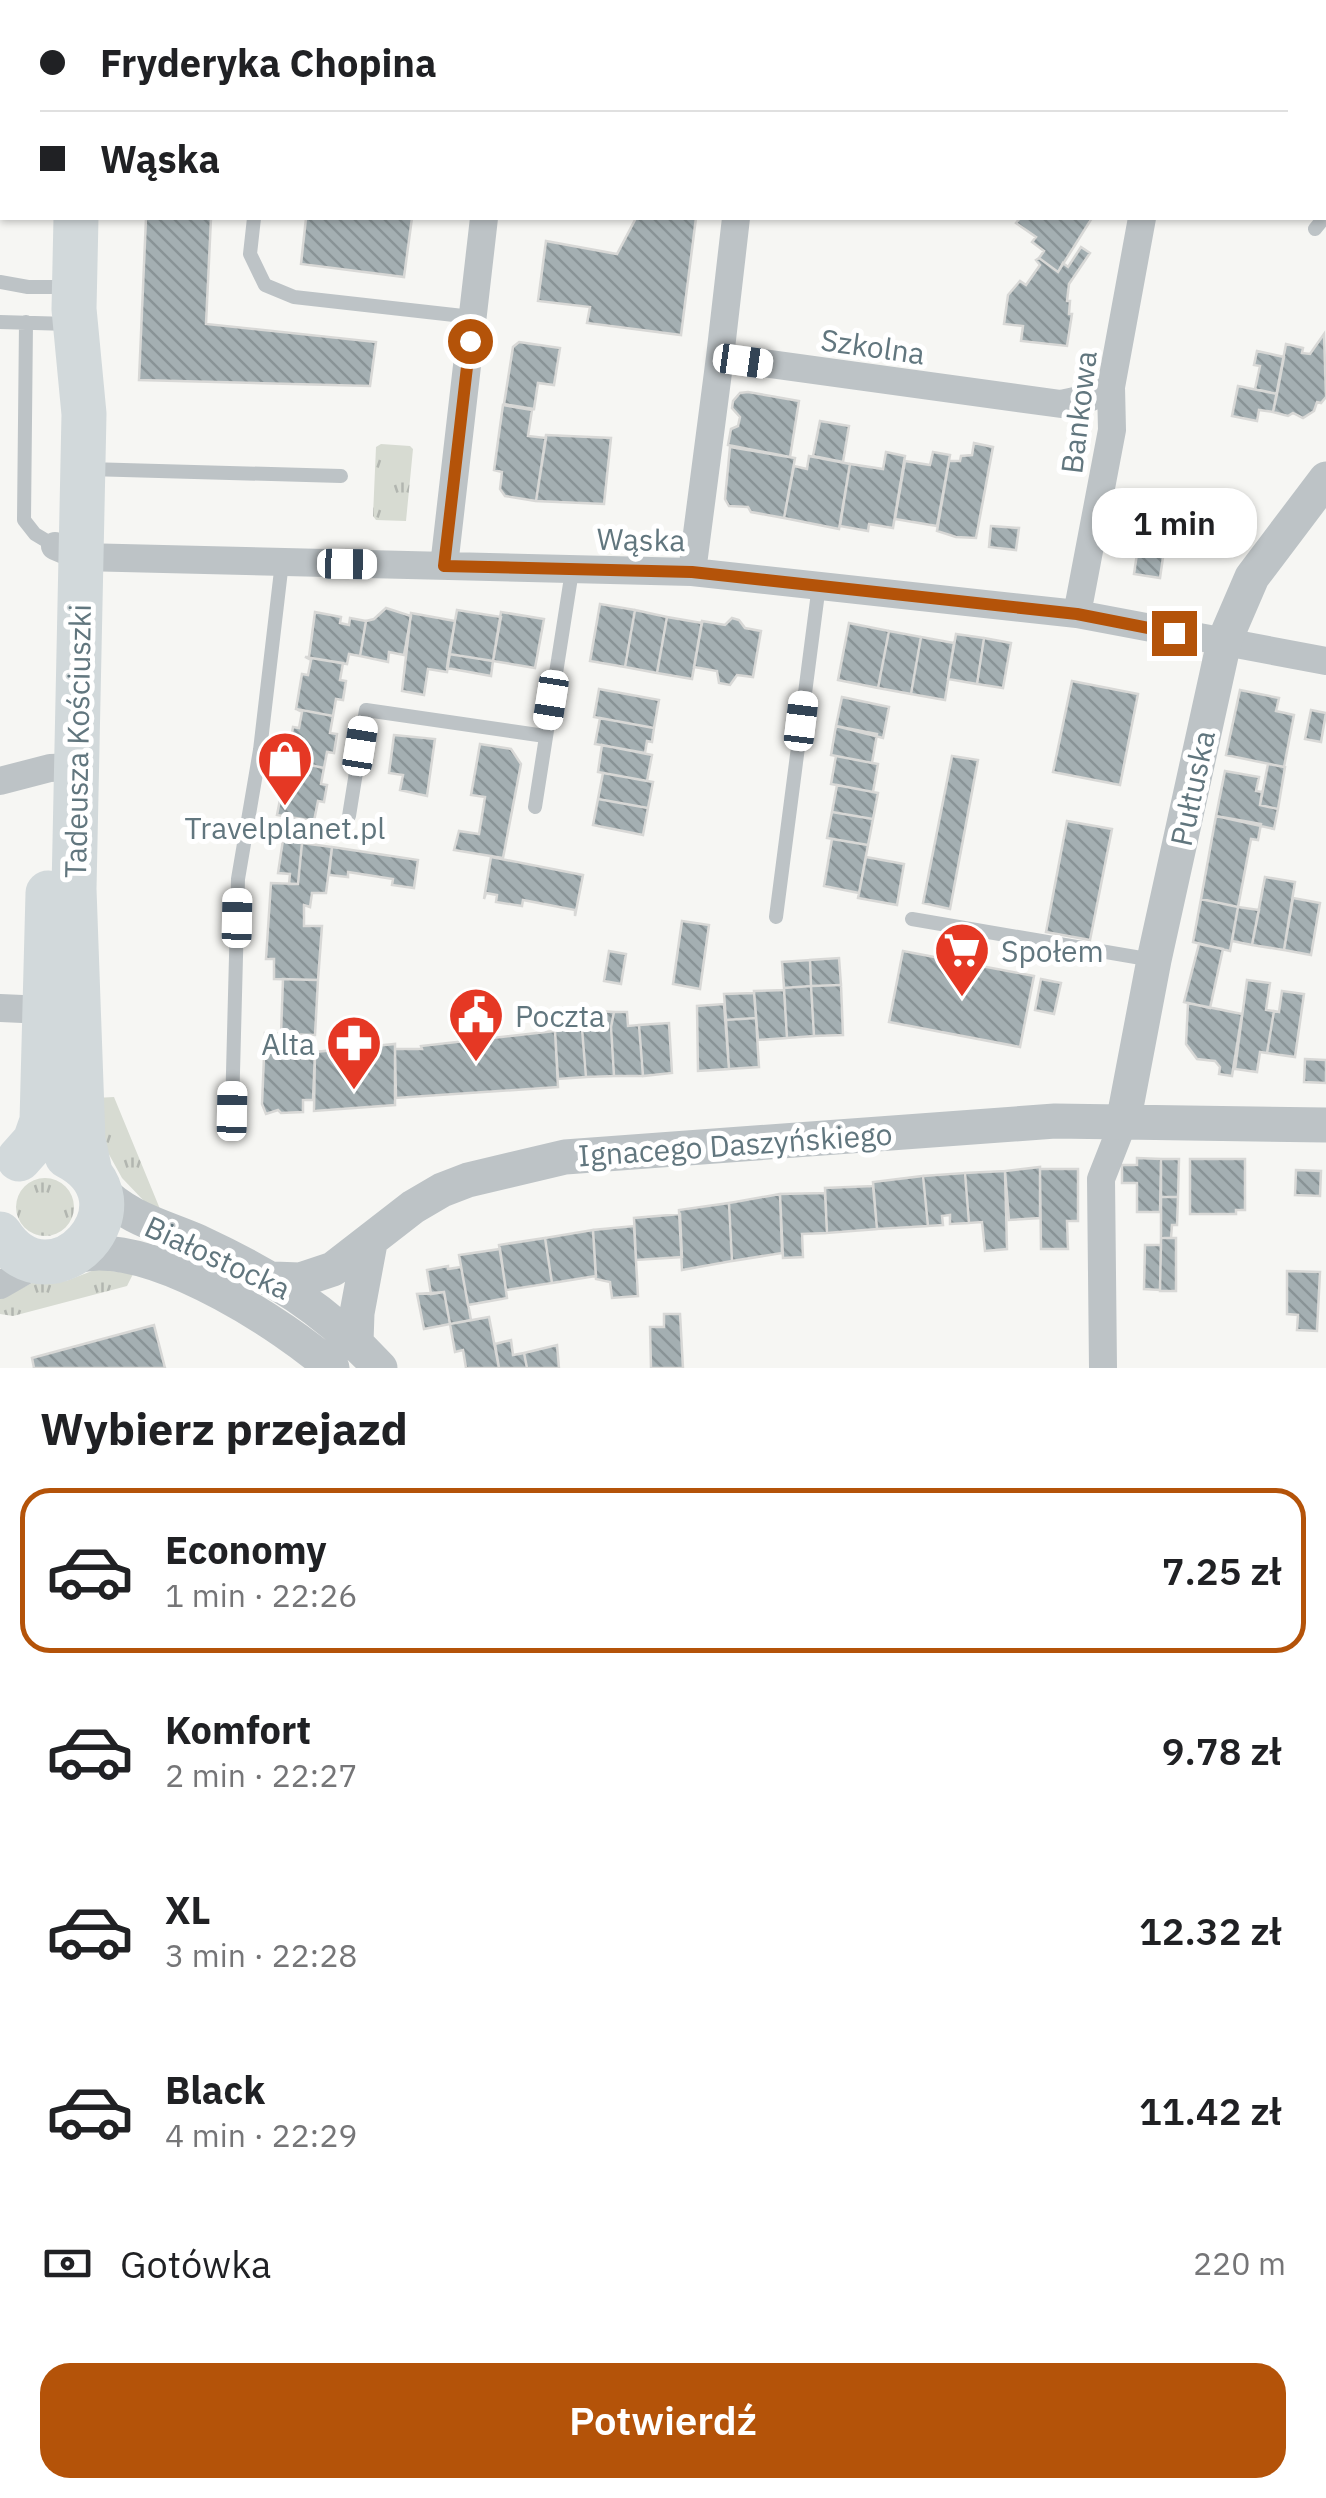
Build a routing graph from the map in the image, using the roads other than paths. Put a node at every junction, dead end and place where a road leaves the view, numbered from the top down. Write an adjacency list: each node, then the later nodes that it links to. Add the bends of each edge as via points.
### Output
1 (76, 220): 7 (main road, Tadeusza Kościuszki)
2 (254, 220): 8 (lane, via 250,254 265,285 294,297)
3 (484, 220): 8 (street)
4 (736, 220): 11 (street)
5 (1142, 220): 12 (street, Bankowa)
6 (0, 282): 7 (lane)
7 (73, 307): 10 (lane); 13 (main road, Tadeusza Kościuszki); 16 (main road, Tadeusza Kościuszki, via 60,364)
8 (472, 317): 18 (street)
9 (0, 322): 10 (lane)
10 (26, 322): 16 (lane, via 24,520 35,534)
11 (720, 358): 12 (street, Szkolna, via 1061,404); 20 (street)
12 (1111, 387): 22 (street, Bankowa, via 1112,430)
13 (82, 469): 14 (lane); 16 (main road, Tadeusza Kościuszki)
14 (341, 476)
15 (1326, 480): 23 (street, Pułtuska, via 1252,577)
16 (68, 551): 17 (street, Wąska); 26 (main road, Tadeusza Kościuszki)
17 (282, 562): 18 (street, Wąska); 35 (lane, via 238,879)
18 (444, 566): 19 (street, Wąska)
19 (572, 570): 20 (street, Wąska); 25 (lane)
20 (692, 572): 21 (street, Wąska)
21 (820, 584): 22 (street, Wąska); 30 (lane)
22 (1077, 614): 23 (street, Wąska)
23 (1224, 642): 24 (street, Wąska); 32 (street, Pułtuska)
24 (1326, 662)
25 (545, 736): 28 (lane); 29 (lane, via 366,710)
26 (63, 767): 27 (street); 34 (main road, Tadeusza Kościuszki); 39 (main road, Tadeusza Kościuszki, via 83,1140)
27 (0, 781)
28 (535, 807)
29 (349, 816)
30 (776, 917)
31 (912, 919): 32 (lane)
32 (1154, 960): 36 (street, Pułtuska)
33 (0, 1008): 34 (street)
34 (46, 1010): 38 (main road, Tadeusza Kościuszki, via 42,1121 36,1141)
35 (232, 1111)
36 (1122, 1123): 37 (street, Ignacego Daszyńskiego); 41 (street, Ignacego Daszyńskiego, via 1055,1122 565,1157 442,1190); 48 (street, via 1101,1179)
37 (1326, 1125)
38 (7, 1168): 39 (main road, via 34,1153 64,1155)
39 (94, 1181): 42 (main road, Tadeusza Kościuszki, via 102,1205 93,1236); 43 (street, Białostocka, via 131,1216)
40 (0, 1234): 42 (main road, via 16,1252)
41 (370, 1243): 43 (street, Ignacego Daszyńskiego, via 318,1276); 45 (street)
42 (55, 1259): 44 (street); 46 (street, Białostocka, via 98,1253 192,1279 254,1312)
43 (273, 1279): 45 (street, Białostocka)
44 (0, 1285)
45 (356, 1342): 47 (street, Białostocka)
46 (332, 1368)
47 (380, 1368)
48 (1103, 1368)

